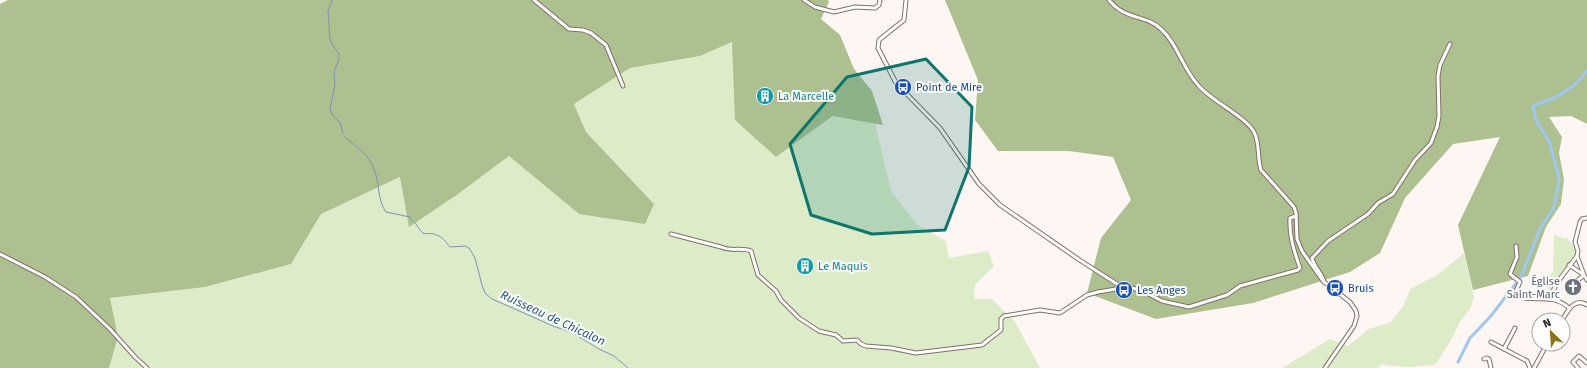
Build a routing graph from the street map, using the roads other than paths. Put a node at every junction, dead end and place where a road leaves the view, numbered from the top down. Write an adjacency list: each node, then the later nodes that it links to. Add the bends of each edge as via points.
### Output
1 (534, 0): 7 (street, via 569,29 591,33 606,45)
2 (804, 0): 3 (street, via 815,7 834,12 875,8)
3 (880, 0)
4 (906, 0): 19 (street, via 904,20 879,40 878,48 896,83 940,128 994,200 1081,261)
5 (1109, 0): 8 (street, via 1125,14 1148,21 1161,29 1198,86 1252,128 1257,138 1259,164 1262,170 1270,182 1291,202)
6 (1450, 44): 18 (street, via 1440,65 1439,116 1431,143 1415,160 1393,194 1328,241 1312,258)
7 (623, 86)
8 (1296, 216): 18 (street, via 1299,245 1308,262); 19 (street, via 1290,218 1289,228 1300,268 1298,270 1240,286 1227,295 1189,307 1162,301 1143,291)
9 (1587, 218): 13 (street, via 1581,221 1575,242)
10 (671, 234): 19 (street, via 728,250 751,251 758,275 799,318 819,331 836,335 843,341 857,340 866,346 911,352 982,345 1001,330 1001,319 1004,316 1040,310 1060,313 1087,295)
11 (1516, 246): 20 (street, via 1517,257 1510,274 1518,280 1516,291 1519,296)
12 (0, 254): 30 (street, via 69,292 110,329)
13 (1577, 256): 14 (street); 15 (street)
14 (1568, 267): 15 (street); 20 (street)
15 (1584, 275): 16 (street); 17 (street)
16 (1587, 280)
17 (1577, 281)
18 (1325, 283): 31 (street, via 1354,306 1357,316 1351,332)
19 (1123, 286)
20 (1549, 299): 22 (street)
21 (1587, 305): 22 (street, via 1578,302)
22 (1568, 308): 23 (street)
23 (1566, 312)
24 (1516, 328): 26 (street)
25 (1491, 342): 26 (street)
26 (1504, 349): 33 (street, via 1527,361)
27 (1543, 352): 34 (street)
28 (1484, 359): 32 (street, via 1489,359)
29 (1587, 363): 35 (street, via 1580,356 1573,362)
30 (147, 368)
31 (1325, 368)
32 (1491, 368)
33 (1530, 368)
34 (1534, 368)
35 (1578, 368)

